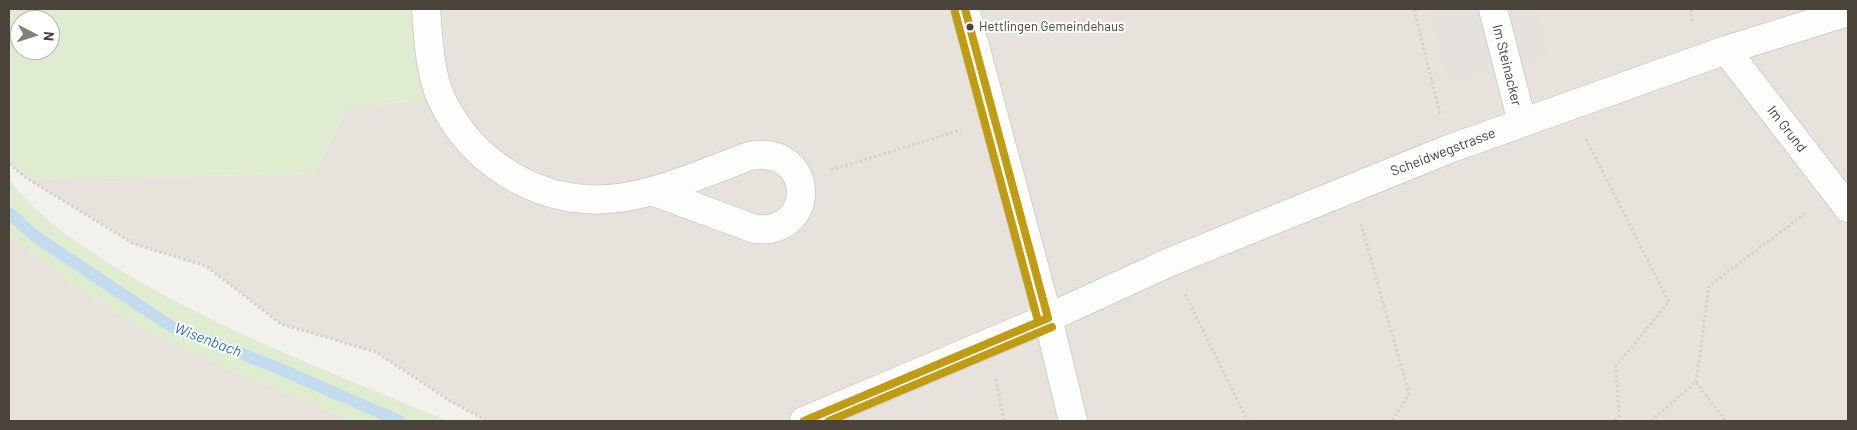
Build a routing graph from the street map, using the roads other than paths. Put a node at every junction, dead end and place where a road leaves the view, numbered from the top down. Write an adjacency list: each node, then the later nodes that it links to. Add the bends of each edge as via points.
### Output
1 (426, 9): 7 (street, via 429,48 440,98 468,142 505,173 536,190 569,199 609,199)
2 (965, 9): 9 (street)
3 (1493, 9): 6 (street, Im Steinacker)
4 (1848, 12): 5 (street, Scheidwegstrasse)
5 (1726, 50): 6 (street, Scheidwegstrasse); 8 (street, Im Grund)
6 (1522, 122): 9 (street, Scheidwegstrasse, via 1170,262)
7 (652, 191): 7 (street, via 755,229 767,230 788,222 795,213 802,192 800,180 785,160 762,154)
8 (1842, 199)
9 (1048, 318): 10 (street, Scheidwegstrasse); 11 (street)
10 (804, 421)
11 (1072, 421)

